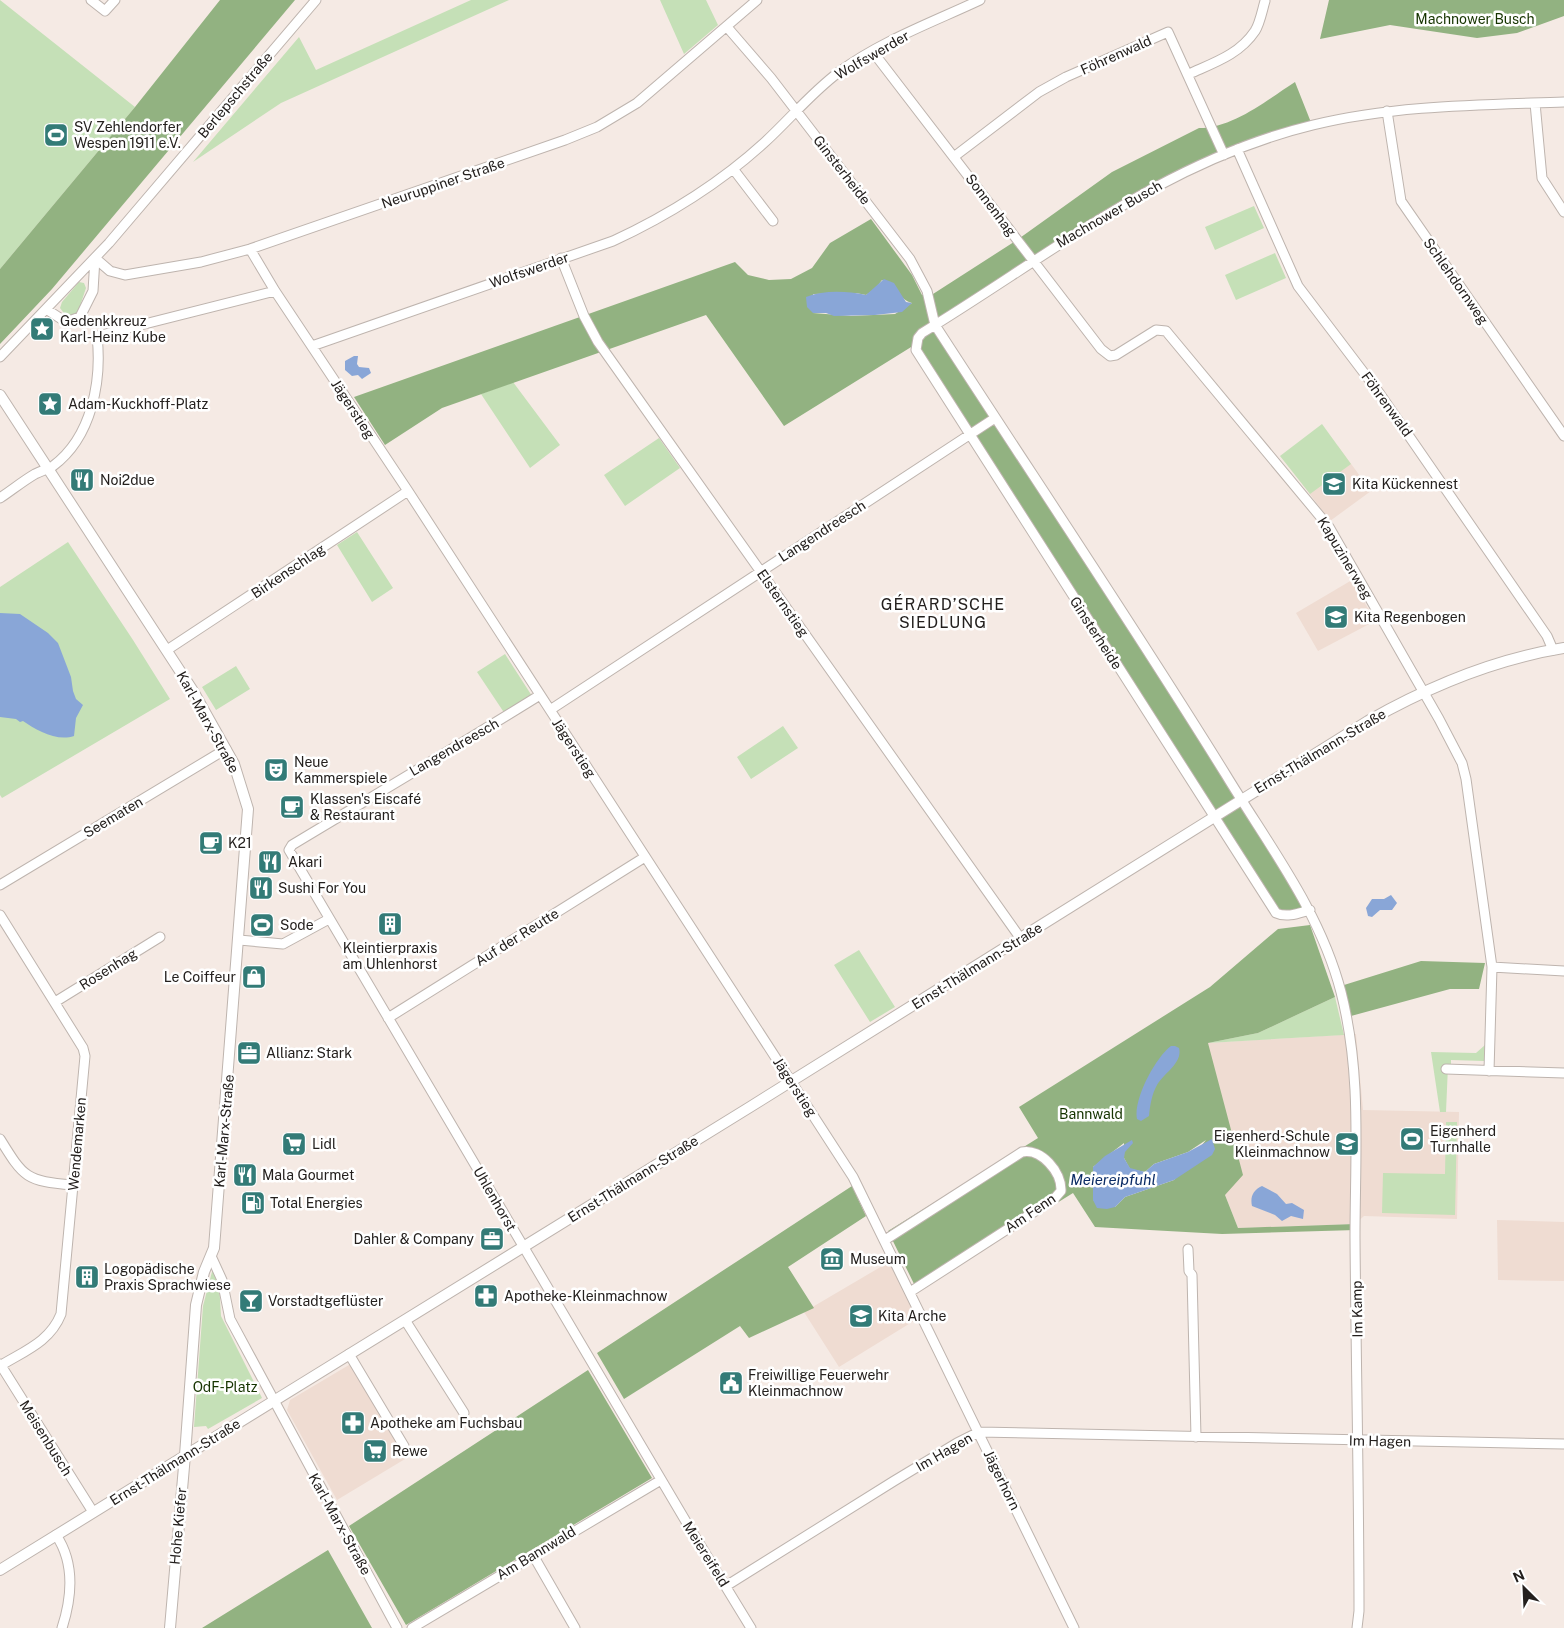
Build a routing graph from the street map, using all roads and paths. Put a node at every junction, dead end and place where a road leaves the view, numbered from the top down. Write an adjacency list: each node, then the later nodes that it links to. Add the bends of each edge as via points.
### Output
1 (91, 0): 2 (street, via 106,11)
2 (115, 0)
3 (316, 0): 21 (street, Berlepschstraße)
4 (757, 0): 7 (street, Neuruppiner Straße)
5 (980, 0): 8 (street, Wolfswerder, via 904,34)
6 (1265, 1): 9 (street, via 1256,30 1242,47 1226,58)
7 (727, 27): 12 (street, Ginsterheide); 20 (street, Neuruppiner Straße, via 650,93 596,127)
8 (873, 52): 12 (street, Wolfswerder, via 841,71); 16 (street, Sonnenhag)
9 (1189, 74): 15 (street, Föhrenwald); 16 (street, Föhrenwald, via 1168,32 1039,92)
10 (1564, 102): 11 (street, Machnower Busch)
11 (1535, 103): 13 (street, Machnower Busch); 18 (street, via 1542,178)
12 (796, 110): 17 (street, Wolfswerder); 26 (street, Ginsterheide, via 910,259 927,291)
13 (1387, 111): 14 (street, Machnower Busch, via 1312,125); 33 (street, Schlehdornweg, via 1401,201)
14 (1237, 149): 15 (street, Machnower Busch); 40 (street, Föhrenwald, via 1298,286 1425,457 1547,636)
15 (1224, 155): 23 (street, Machnower Busch, via 1129,200)
16 (955, 156): 23 (street, Sonnenhag)
17 (734, 170): 19 (street); 22 (street, Wolfswerder, via 691,201 652,223 613,241)
18 (1564, 212)
19 (773, 221)
20 (250, 249): 21 (street, Neuruppiner Straße, via 201,262 124,275 115,274); 24 (street, Jägerstieg)
21 (95, 258): 25 (street, Berlepschstraße); 25 (street, via 93,291 80,317 66,322)
22 (561, 258): 27 (street, Wolfswerder); 37 (street, Elsternstieg, via 596,339)
23 (1032, 261): 26 (street, Machnower Busch); 28 (street, Sonnenhag, via 1101,349)
24 (275, 291): 27 (street, Jägerstieg); 34 (street, via 97,336 98,372 92,406 80,432)
25 (46, 309): 29 (street, Berlepschstraße)
26 (935, 325): 31 (street, Ginsterheide); 32 (street, Ginsterheide, via 918,338 916,350)
27 (312, 346): 35 (street, Jägerstieg)
28 (1110, 356): 41 (street, Kapuzinerweg, via 1156,330 1166,331 1329,527)
29 (0, 357)
30 (0, 395): 34 (street, Karl-Marx-Straße)
31 (995, 418): 32 (street, Langendreesch); 45 (street, Ginsterheide)
32 (969, 434): 37 (street, Langendreesch); 46 (street, Ginsterheide)
33 (1564, 436)
34 (49, 468): 36 (street); 39 (street, Karl-Marx-Straße)
35 (408, 491): 39 (street, Birkenschlag); 42 (street, Jägerstieg)
36 (0, 498)
37 (760, 571): 43 (street, Langendreesch); 54 (street, Elsternstieg)
38 (1564, 648): 40 (street, Ernst-Thälmann-Straße)
39 (167, 650): 44 (street, Karl-Marx-Straße)
40 (1553, 650): 41 (street, Ernst-Thälmann-Straße, via 1488,667)
41 (1424, 692): 45 (street, Ernst-Thälmann-Straße, via 1368,721); 56 (street, Kapuzinerweg, via 1454,746 1466,779)
42 (540, 695): 43 (street, Jägerstieg); 47 (street, Langendreesch)
43 (550, 710): 48 (street, Jägerstieg)
44 (226, 749): 49 (street, Seematen); 55 (street, Karl-Marx-Straße, via 248,809)
45 (1241, 800): 46 (street, Ernst-Thälmann-Straße); 50 (street, Ginsterheide)
46 (1214, 817): 50 (street, Ginsterheide, via 1276,914 1293,915); 54 (street, Ernst-Thälmann-Straße)
47 (292, 845): 52 (street, Uhlenhorst, via 289,850)
48 (645, 857): 60 (street, Auf der Reutte); 64 (street, Jägerstieg)
49 (0, 885)
50 (1310, 910): 58 (street, Ginsterheide)
51 (0, 915): 59 (street, Wendemarken)
52 (329, 919): 55 (street, via 283,944); 60 (street, Uhlenhorst)
53 (160, 937): 59 (street, Rosenhag)
54 (1021, 939): 64 (street, Ernst-Thälmann-Straße)
55 (239, 940): 70 (street, Karl-Marx-Straße)
56 (1492, 967): 57 (street); 62 (street, Kapuzinerweg)
57 (1564, 971)
58 (1340, 991): 80 (street, Im Kamp, via 1356,1073)
59 (55, 1002): 66 (street, Wendemarken, via 83,1048 84,1056)
60 (388, 1018): 68 (street, Uhlenhorst)
61 (1446, 1069): 62 (street)
62 (1489, 1070): 63 (street)
63 (1564, 1073)
64 (791, 1081): 67 (street, Jägerstieg, via 853,1177); 68 (street, Ernst-Thälmann-Straße)
65 (0, 1139): 66 (street, via 20,1171 33,1179)
66 (73, 1185): 75 (street, Wendemarken, via 63,1306 59,1319 42,1342)
67 (885, 1240): 71 (street, Jägerstieg); 72 (street, Am Fenn, via 1022,1152 1030,1150 1040,1155 1059,1179 1060,1191 1054,1200)
68 (523, 1247): 73 (street, Ernst-Thälmann-Straße); 84 (street, Uhlenhorst)
69 (1188, 1249): 79 (street, via 1192,1275)
70 (212, 1252): 76 (street, Karl-Marx-Straße, via 230,1319); 83 (street, Hohe Kiefer, via 196,1305)
71 (891, 1252): 72 (street, Jägerhorn)
72 (910, 1292): 78 (street, Jägerhorn)
73 (405, 1320): 74 (street, Ernst-Thälmann-Straße); 77 (street)
74 (349, 1354): 76 (street, Ernst-Thälmann-Straße); 82 (street)
75 (0, 1365): 85 (street, Meisenbusch)
76 (273, 1401): 83 (street, Ernst-Thälmann-Straße); 92 (street, Karl-Marx-Straße)
77 (464, 1413)
78 (979, 1432): 79 (street, Im Hagen); 89 (street, Im Hagen, via 880,1489); 96 (street, Jägerhorn)
79 (1196, 1437): 80 (street, Im Hagen)
80 (1359, 1441): 81 (street, Im Hagen); 97 (street, Im Kamp)
81 (1564, 1444)
82 (404, 1446)
83 (186, 1455): 85 (street, Ernst-Thälmann-Straße); 91 (street, Hohe Kiefer)
84 (661, 1480): 87 (street, Am Bannwald); 89 (street, Meiereifeld)
85 (93, 1512): 86 (street, Ernst-Thälmann-Straße)
86 (56, 1535): 88 (street, Ernst-Thälmann-Straße); 90 (street, via 66,1555 70,1574 70,1595)
87 (533, 1555): 93 (street, Am Bannwald); 94 (street)
88 (0, 1570)
89 (726, 1586): 95 (street, Meiereifeld)
90 (62, 1628)
91 (170, 1628)
92 (397, 1628)
93 (412, 1628)
94 (575, 1628)
95 (751, 1628)
96 (1074, 1628)
97 (1357, 1628)

